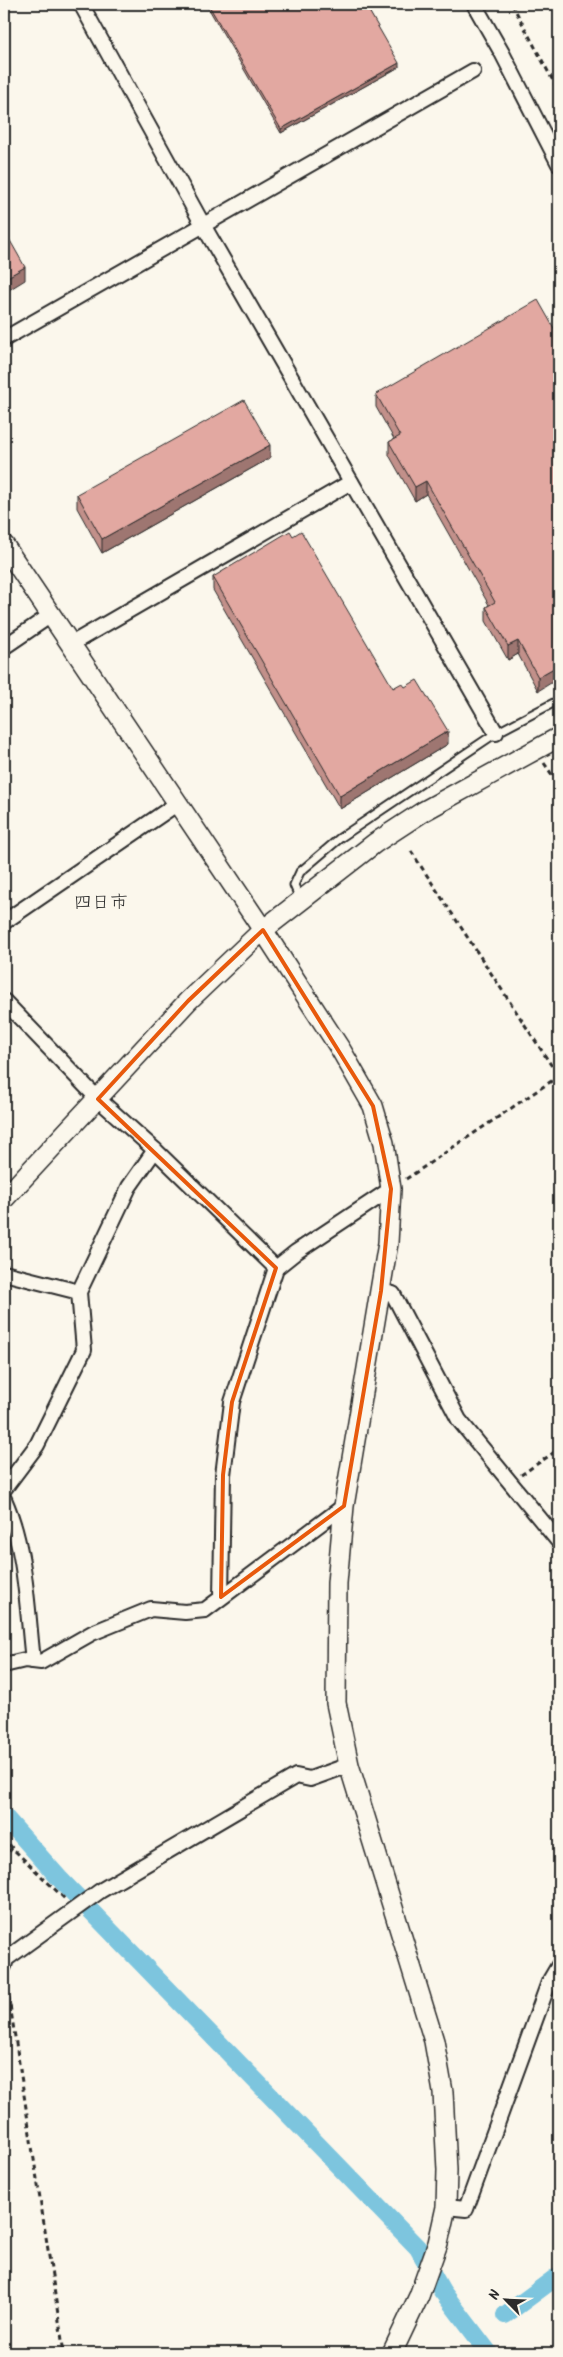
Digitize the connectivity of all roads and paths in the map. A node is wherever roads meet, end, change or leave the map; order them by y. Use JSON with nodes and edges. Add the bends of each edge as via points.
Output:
{"nodes":[{"id":1,"x":81,"y":4,"type":"edge"},
{"id":2,"x":474,"y":4,"type":"edge"},
{"id":3,"x":512,"y":4,"type":"edge"},
{"id":4,"x":473,"y":71,"type":"dead end"},
{"id":5,"x":559,"y":92,"type":"edge"},
{"id":6,"x":559,"y":164,"type":"edge"},
{"id":7,"x":203,"y":225,"type":"junction"},
{"id":8,"x":4,"y":339,"type":"edge"},
{"id":9,"x":351,"y":482,"type":"junction"},
{"id":10,"x":4,"y":545,"type":"edge"},
{"id":11,"x":51,"y":615,"type":"junction"},
{"id":12,"x":71,"y":644,"type":"junction"},
{"id":13,"x":4,"y":646,"type":"edge"},
{"id":14,"x":559,"y":700,"type":"edge"},
{"id":15,"x":496,"y":733,"type":"junction"},
{"id":16,"x":559,"y":737,"type":"edge"},
{"id":17,"x":535,"y":750,"type":"junction"},
{"id":18,"x":559,"y":785,"type":"edge"},
{"id":19,"x":178,"y":803,"type":"junction"},
{"id":20,"x":411,"y":851,"type":"dead end"},
{"id":21,"x":301,"y":901,"type":"junction"},
{"id":22,"x":4,"y":922,"type":"edge"},
{"id":23,"x":263,"y":930,"type":"junction"},
{"id":24,"x":4,"y":1001,"type":"edge"},
{"id":25,"x":559,"y":1076,"type":"edge"},
{"id":26,"x":98,"y":1099,"type":"junction"},
{"id":27,"x":155,"y":1150,"type":"junction"},
{"id":28,"x":391,"y":1189,"type":"junction"},
{"id":29,"x":4,"y":1199,"type":"edge"},
{"id":30,"x":276,"y":1268,"type":"junction"},
{"id":31,"x":4,"y":1273,"type":"edge"},
{"id":32,"x":381,"y":1291,"type":"junction"},
{"id":33,"x":79,"y":1292,"type":"junction"},
{"id":34,"x":559,"y":1449,"type":"edge"},
{"id":35,"x":510,"y":1482,"type":"junction"},
{"id":36,"x":4,"y":1488,"type":"edge"},
{"id":37,"x":4,"y":1499,"type":"edge"},
{"id":38,"x":344,"y":1506,"type":"junction"},
{"id":39,"x":559,"y":1542,"type":"edge"},
{"id":40,"x":221,"y":1597,"type":"junction"},
{"id":41,"x":33,"y":1661,"type":"junction"},
{"id":42,"x":4,"y":1665,"type":"edge"},
{"id":43,"x":349,"y":1765,"type":"junction"},
{"id":44,"x":4,"y":1837,"type":"edge"},
{"id":45,"x":12,"y":1848,"type":"junction"},
{"id":46,"x":4,"y":1859,"type":"edge"},
{"id":47,"x":81,"y":1904,"type":"junction"},
{"id":48,"x":559,"y":1965,"type":"edge"},
{"id":49,"x":4,"y":1966,"type":"edge"},
{"id":50,"x":446,"y":2207,"type":"junction"},
{"id":51,"x":64,"y":2353,"type":"edge"},
{"id":52,"x":392,"y":2353,"type":"edge"}],
"edges":[{"from":1,"to":7,"type":"street"},
{"from":2,"to":6,"type":"street"},
{"from":3,"to":5,"type":"path"},
{"from":4,"to":7,"type":"street"},
{"from":7,"to":8,"type":"street"},
{"from":7,"to":9,"type":"street"},
{"from":9,"to":12,"type":"street"},
{"from":9,"to":15,"type":"street"},
{"from":10,"to":11,"type":"street"},
{"from":11,"to":12,"type":"street"},
{"from":11,"to":13,"type":"street"},
{"from":12,"to":19,"type":"street"},
{"from":14,"to":15,"type":"lane"},
{"from":15,"to":21,"type":"lane","via":[[340,838],[300,872],[294,885]]},
{"from":16,"to":17,"type":"street"},
{"from":17,"to":18,"type":"path"},
{"from":17,"to":21,"type":"street","via":[[424,811],[375,843]]},
{"from":19,"to":22,"type":"street"},
{"from":19,"to":23,"type":"street"},
{"from":20,"to":25,"type":"path"},
{"from":21,"to":23,"type":"street"},
{"from":23,"to":26,"type":"street","via":[[188,1001]]},
{"from":23,"to":28,"type":"street","via":[[341,1050],[373,1106],[384,1143]]},
{"from":24,"to":26,"type":"street"},
{"from":25,"to":28,"type":"path"},
{"from":26,"to":27,"type":"street"},
{"from":26,"to":29,"type":"street"},
{"from":27,"to":30,"type":"street"},
{"from":27,"to":33,"type":"street","via":[[129,1187]]},
{"from":28,"to":30,"type":"street"},
{"from":28,"to":32,"type":"street"},
{"from":30,"to":40,"type":"street","via":[[232,1402],[223,1475]]},
{"from":31,"to":33,"type":"street"},
{"from":32,"to":35,"type":"street","via":[[393,1294],[459,1420]]},
{"from":32,"to":38,"type":"street"},
{"from":33,"to":36,"type":"street","via":[[84,1350],[37,1445]]},
{"from":34,"to":35,"type":"path"},
{"from":35,"to":39,"type":"street"},
{"from":37,"to":41,"type":"street","via":[[12,1517],[19,1551]]},
{"from":38,"to":40,"type":"street"},
{"from":38,"to":43,"type":"street","via":[[335,1652],[336,1703]]},
{"from":40,"to":41,"type":"street","via":[[205,1610],[151,1609],[92,1633],[41,1662]]},
{"from":41,"to":42,"type":"street"},
{"from":43,"to":47,"type":"street","via":[[310,1779],[296,1776]]},
{"from":43,"to":50,"type":"street","via":[[434,2041],[443,2092]]},
{"from":44,"to":45,"type":"path"},
{"from":45,"to":46,"type":"path"},
{"from":45,"to":47,"type":"path"},
{"from":47,"to":49,"type":"street","via":[[6,1959]]},
{"from":48,"to":50,"type":"street","via":[[549,1982],[466,2209]]},
{"from":49,"to":51,"type":"path"},
{"from":50,"to":52,"type":"street","via":[[419,2296]]}]}
